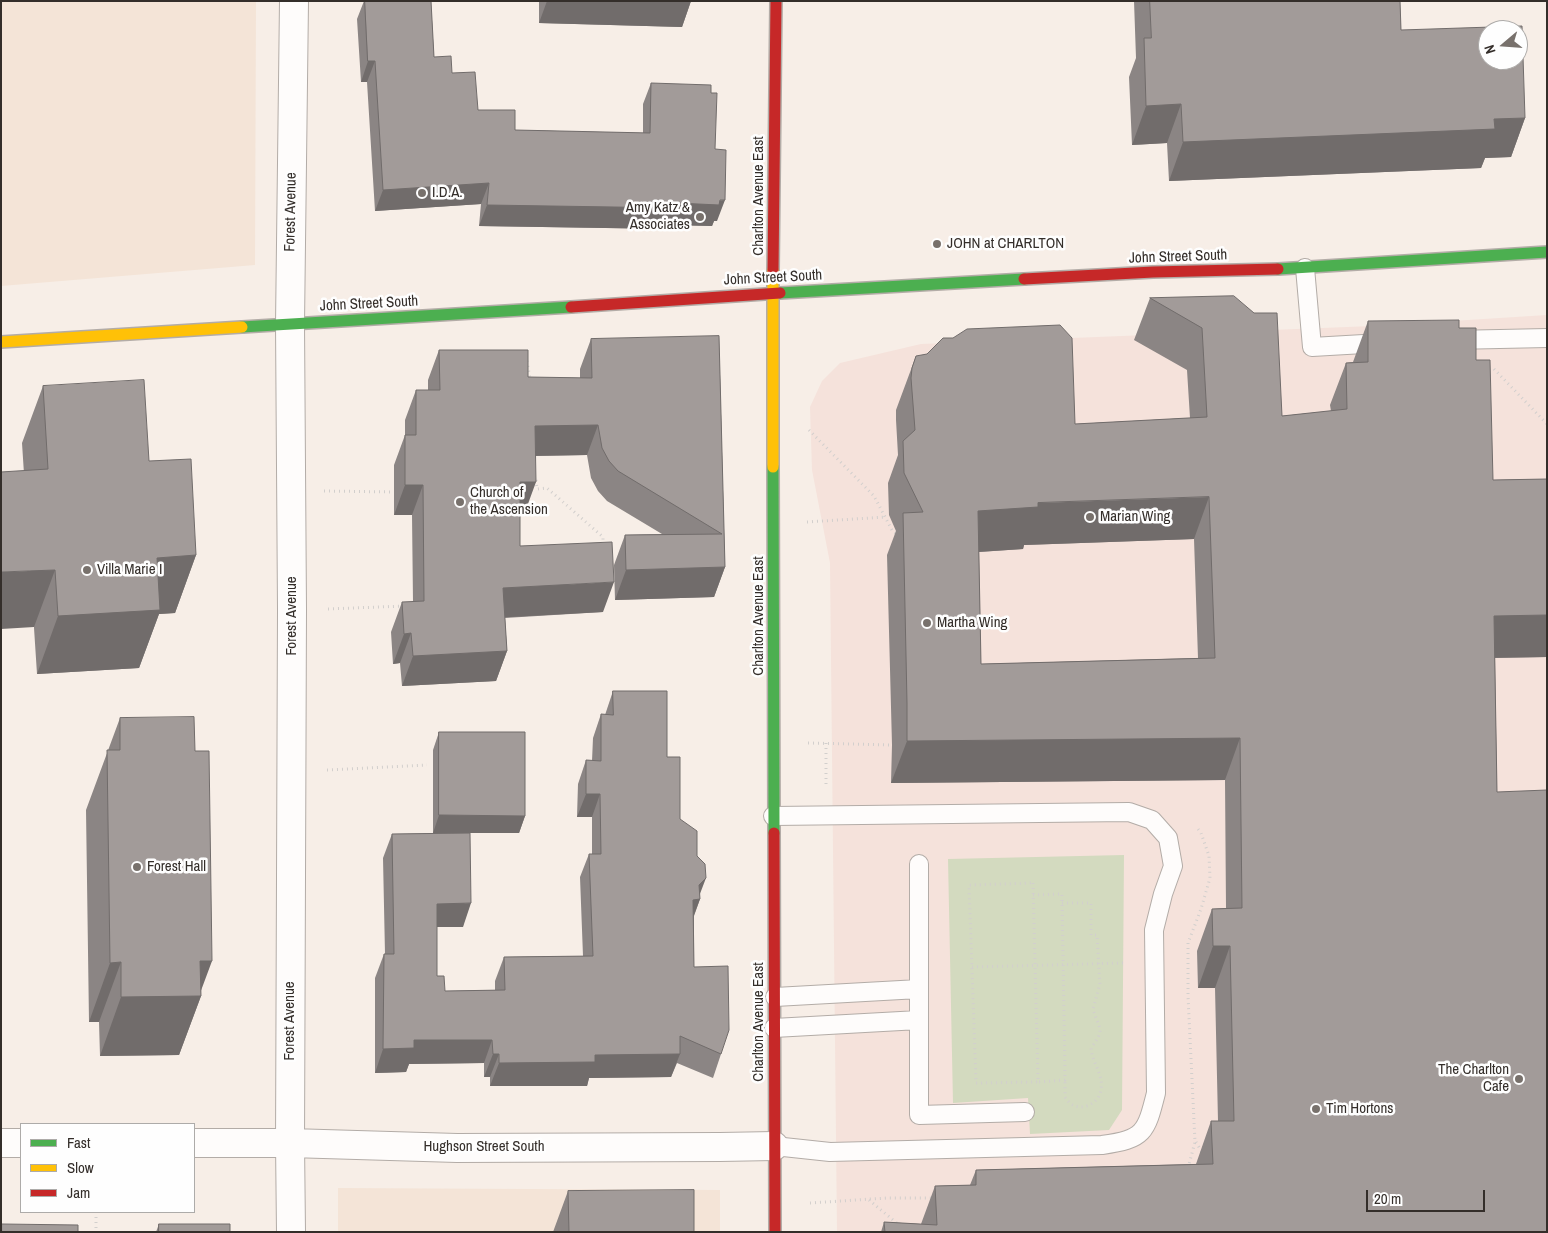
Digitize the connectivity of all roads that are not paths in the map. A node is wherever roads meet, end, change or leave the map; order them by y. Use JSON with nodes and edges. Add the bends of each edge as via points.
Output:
{"nodes":[{"id":1,"x":294,"y":1,"type":"edge"},
{"id":2,"x":776,"y":1,"type":"edge"},
{"id":3,"x":1547,"y":252,"type":"edge"},
{"id":4,"x":1305,"y":268,"type":"junction"},
{"id":5,"x":775,"y":294,"type":"junction"},
{"id":6,"x":290,"y":324,"type":"junction"},
{"id":7,"x":1547,"y":338,"type":"edge"},
{"id":8,"x":1440,"y":340,"type":"edge"},
{"id":9,"x":1,"y":342,"type":"edge"},
{"id":10,"x":1393,"y":342,"type":"edge"},
{"id":11,"x":773,"y":816,"type":"junction"},
{"id":12,"x":919,"y":864,"type":"dead end"},
{"id":13,"x":919,"y":989,"type":"junction"},
{"id":14,"x":775,"y":997,"type":"junction"},
{"id":15,"x":919,"y":1020,"type":"junction"},
{"id":16,"x":774,"y":1028,"type":"junction"},
{"id":17,"x":1025,"y":1112,"type":"dead end"},
{"id":18,"x":1,"y":1143,"type":"edge"},
{"id":19,"x":20,"y":1143,"type":"edge"},
{"id":20,"x":195,"y":1143,"type":"edge"},
{"id":21,"x":290,"y":1143,"type":"junction"},
{"id":22,"x":774,"y":1146,"type":"junction"},
{"id":23,"x":291,"y":1232,"type":"edge"},
{"id":24,"x":775,"y":1232,"type":"edge"}],
"edges":[{"from":1,"to":6,"type":"street","name":"Forest Avenue"},
{"from":2,"to":5,"type":"main road","name":"Charlton Avenue East"},
{"from":3,"to":4,"type":"main road","name":"John Street South"},
{"from":4,"to":5,"type":"main road","name":"John Street South","via":[[1153,272]]},
{"from":4,"to":10,"type":"lane","via":[[1312,347]]},
{"from":5,"to":6,"type":"main road","name":"John Street South"},
{"from":5,"to":11,"type":"main road","name":"Charlton Avenue East"},
{"from":6,"to":9,"type":"main road","name":"John Street South"},
{"from":6,"to":21,"type":"street","name":"Forest Avenue"},
{"from":7,"to":8,"type":"lane"},
{"from":11,"to":14,"type":"main road","name":"Charlton Avenue East"},
{"from":11,"to":22,"type":"lane","via":[[1129,812],[1152,820],[1168,838],[1173,866],[1154,930],[1156,1093],[1150,1117],[1140,1134],[1122,1142],[1102,1145],[830,1152]]},
{"from":12,"to":13,"type":"lane"},
{"from":13,"to":14,"type":"lane"},
{"from":13,"to":15,"type":"lane"},
{"from":14,"to":16,"type":"main road","name":"Charlton Avenue East"},
{"from":15,"to":16,"type":"lane"},
{"from":15,"to":17,"type":"lane","via":[[919,1115]]},
{"from":16,"to":22,"type":"main road","name":"Charlton Avenue East"},
{"from":18,"to":19,"type":"street"},
{"from":20,"to":21,"type":"street","name":"Hughson Street South"},
{"from":21,"to":22,"type":"street","name":"Hughson Street South","via":[[457,1148]]},
{"from":21,"to":23,"type":"street","name":"Forest Avenue"},
{"from":22,"to":24,"type":"main road","name":"Charlton Avenue East"}]}
